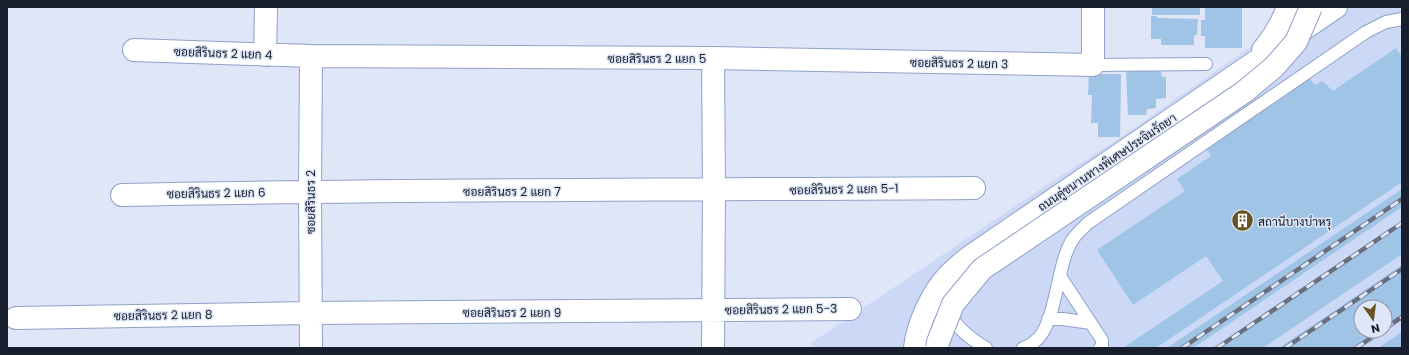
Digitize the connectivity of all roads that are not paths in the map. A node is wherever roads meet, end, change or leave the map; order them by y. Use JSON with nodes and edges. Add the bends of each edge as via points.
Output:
{"nodes":[{"id":1,"x":266,"y":7,"type":"edge"},
{"id":2,"x":1093,"y":7,"type":"edge"},
{"id":3,"x":1288,"y":7,"type":"edge"},
{"id":4,"x":1311,"y":7,"type":"edge"},
{"id":5,"x":1336,"y":7,"type":"edge"},
{"id":6,"x":1402,"y":19,"type":"edge"},
{"id":7,"x":134,"y":50,"type":"dead end"},
{"id":8,"x":265,"y":54,"type":"junction"},
{"id":9,"x":311,"y":56,"type":"junction"},
{"id":10,"x":712,"y":58,"type":"junction"},
{"id":11,"x":1206,"y":64,"type":"dead end"},
{"id":12,"x":1094,"y":65,"type":"junction"},
{"id":13,"x":1247,"y":67,"type":"junction"},
{"id":14,"x":974,"y":188,"type":"dead end"},
{"id":15,"x":714,"y":190,"type":"junction"},
{"id":16,"x":310,"y":191,"type":"junction"},
{"id":17,"x":122,"y":195,"type":"dead end"},
{"id":18,"x":1060,"y":276,"type":"junction"},
{"id":19,"x":947,"y":277,"type":"junction"},
{"id":20,"x":850,"y":309,"type":"dead end"},
{"id":21,"x":713,"y":310,"type":"junction"},
{"id":22,"x":310,"y":313,"type":"junction"},
{"id":23,"x":16,"y":318,"type":"dead end"},
{"id":24,"x":1048,"y":319,"type":"junction"},
{"id":25,"x":1092,"y":323,"type":"junction"},
{"id":26,"x":311,"y":348,"type":"edge"},
{"id":27,"x":713,"y":348,"type":"edge"},
{"id":28,"x":916,"y":348,"type":"edge"},
{"id":29,"x":937,"y":348,"type":"edge"},
{"id":30,"x":986,"y":348,"type":"edge"},
{"id":31,"x":1023,"y":348,"type":"edge"},
{"id":32,"x":1100,"y":348,"type":"edge"}],
"edges":[{"from":1,"to":8,"type":"street"},
{"from":2,"to":12,"type":"street"},
{"from":3,"to":13,"type":"street","via":[[1271,41]]},
{"from":4,"to":29,"type":"street","bridge":true,"via":[[1296,42],[1274,67],[1256,82],[982,269],[953,304]]},
{"from":5,"to":13,"type":"street","name":"ถนนคู่ขนานทางพิเศษประจิมรัถยา"},
{"from":6,"to":18,"type":"lane","via":[[1386,22],[1366,32],[1088,223],[1073,239]]},
{"from":7,"to":8,"type":"street","name":"ซอยสิรินธร 2 แยก 4"},
{"from":8,"to":9,"type":"street","name":"ซอยสิรินธร 2 แยก 4"},
{"from":9,"to":10,"type":"street","name":"ซอยสิรินธร 2 แยก 5"},
{"from":9,"to":16,"type":"street","name":"ซอยสิรินธร 2"},
{"from":10,"to":12,"type":"street","name":"ซอยสิรินธร 2 แยก 3"},
{"from":10,"to":15,"type":"street","name":"ซอยสิรินธร 2 แยก 5"},
{"from":11,"to":12,"type":"lane","name":"ซอยสิรินธร 2 แยก 3"},
{"from":13,"to":19,"type":"street","name":"ถนนคู่ขนานทางพิเศษประจิมรัถยา","via":[[971,256]]},
{"from":14,"to":15,"type":"street","name":"ซอยสิรินธร 2 แยก 5-1"},
{"from":15,"to":16,"type":"street","name":"ซอยสิรินธร 2 แยก 7"},
{"from":15,"to":21,"type":"street","name":"ซอยสิรินธร 2 แยก 5"},
{"from":16,"to":17,"type":"street","name":"ซอยสิรินธร 2 แยก 6"},
{"from":16,"to":22,"type":"street","name":"ซอยสิรินธร 2"},
{"from":18,"to":24,"type":"lane"},
{"from":18,"to":25,"type":"lane"},
{"from":19,"to":28,"type":"street","name":"ถนนคู่ขนานทางพิเศษประจิมรัถยา","via":[[921,321]]},
{"from":19,"to":30,"type":"lane","via":[[945,298],[950,316],[968,336]]},
{"from":20,"to":21,"type":"street","name":"ซอยสิรินธร 2 แยก 5-3"},
{"from":21,"to":22,"type":"street","name":"ซอยสิรินธร 2 แยก 9"},
{"from":21,"to":27,"type":"street","name":"ซอยสิรินธร 2 แยก 5"},
{"from":22,"to":23,"type":"street","name":"ซอยสิรินธร 2 แยก 8"},
{"from":22,"to":26,"type":"street","name":"ซอยสิรินธร 2"},
{"from":24,"to":25,"type":"lane"},
{"from":24,"to":31,"type":"lane","via":[[1043,332],[1035,342]]},
{"from":25,"to":32,"type":"lane","via":[[1102,340]]}]}
